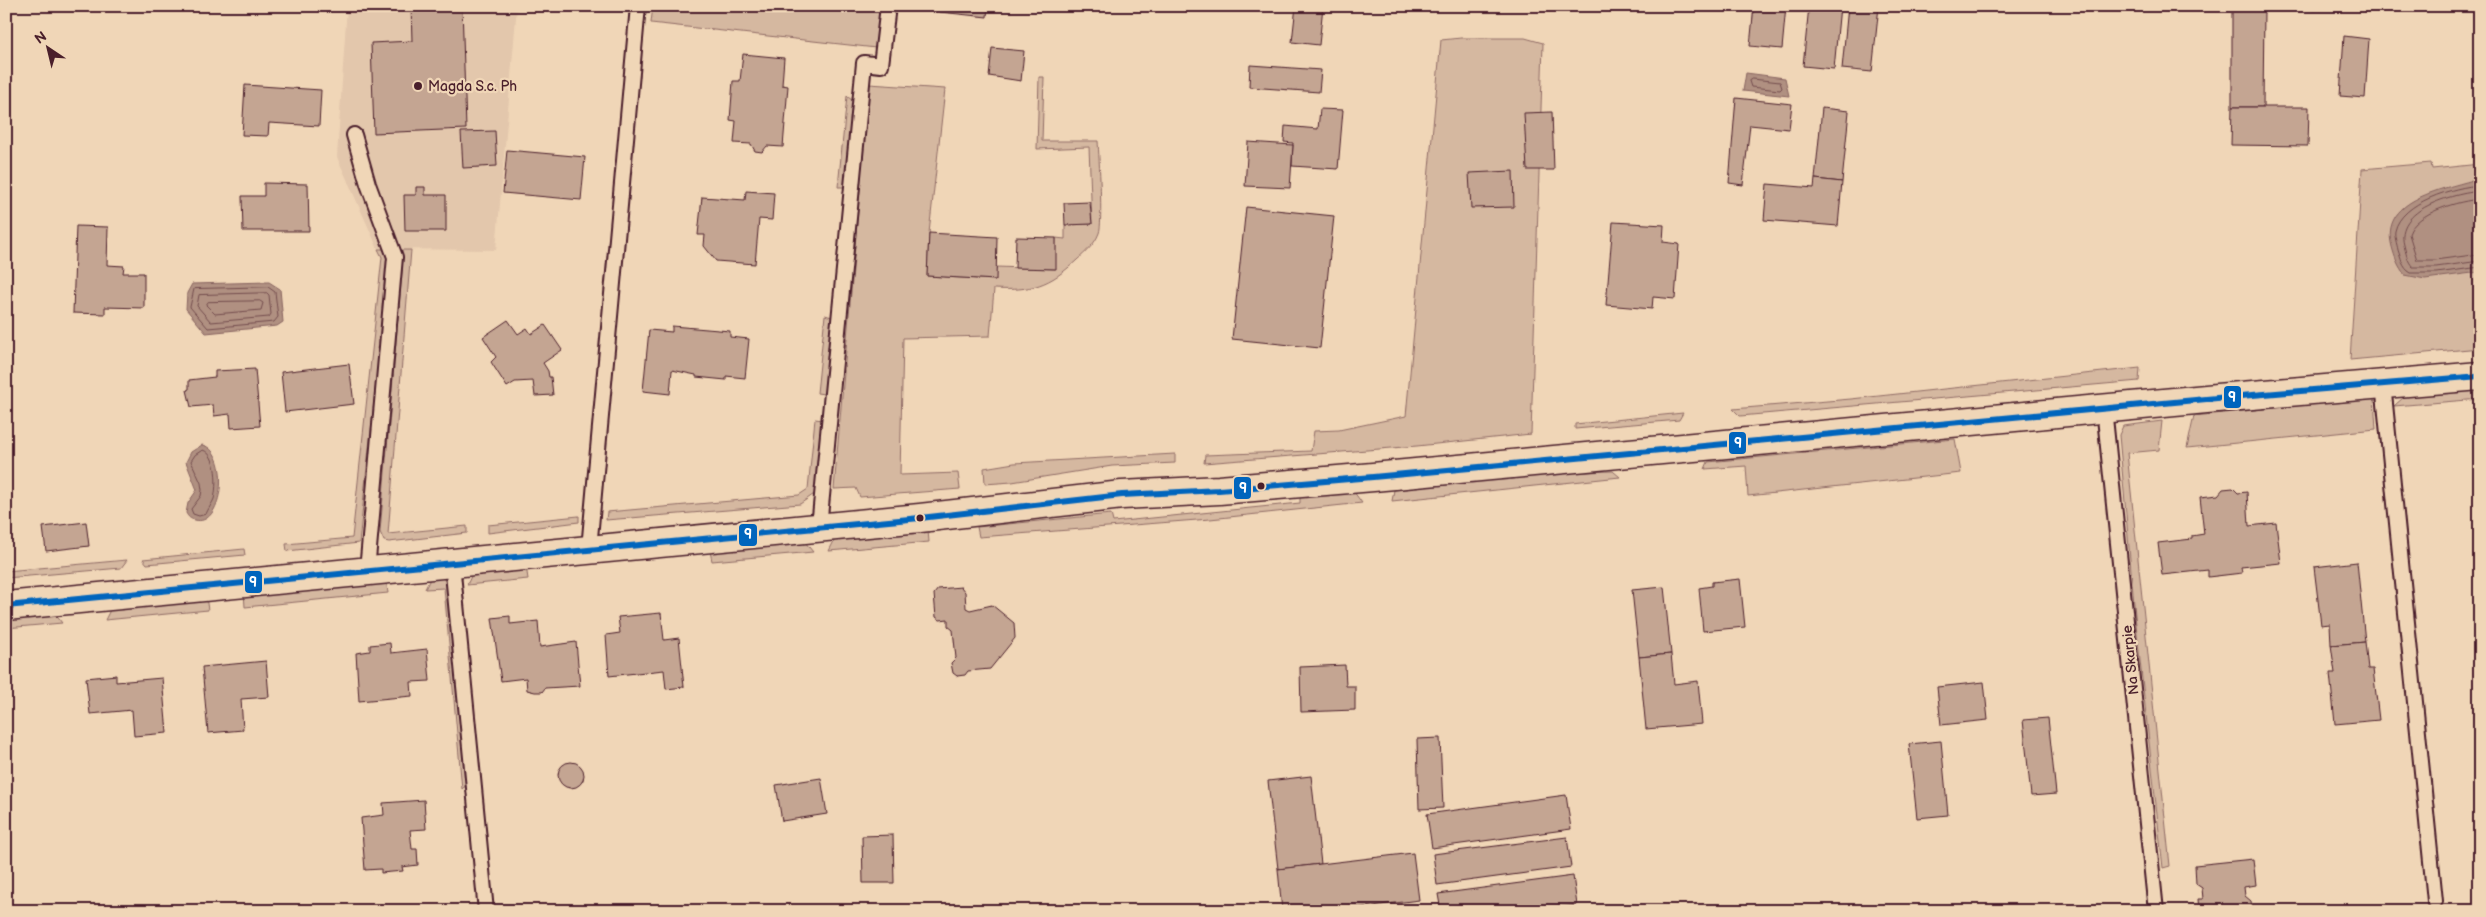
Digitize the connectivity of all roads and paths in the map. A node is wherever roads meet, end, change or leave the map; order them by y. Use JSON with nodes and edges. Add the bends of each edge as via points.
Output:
{"nodes":[{"id":1,"x":638,"y":6,"type":"edge"},
{"id":2,"x":888,"y":6,"type":"edge"},
{"id":3,"x":354,"y":135,"type":"dead end"},
{"id":4,"x":2480,"y":376,"type":"edge"},
{"id":5,"x":2383,"y":384,"type":"junction"},
{"id":6,"x":2104,"y":408,"type":"junction"},
{"id":7,"x":819,"y":527,"type":"junction"},
{"id":8,"x":588,"y":550,"type":"junction"},
{"id":9,"x":452,"y":563,"type":"junction"},
{"id":10,"x":367,"y":571,"type":"junction"},
{"id":11,"x":6,"y":606,"type":"edge"},
{"id":12,"x":2435,"y":901,"type":"dead end"},
{"id":13,"x":486,"y":911,"type":"edge"},
{"id":14,"x":2156,"y":911,"type":"edge"}],
"edges":[{"from":1,"to":8,"type":"lane"},
{"from":2,"to":7,"type":"lane","via":[[881,65],[864,64]]},
{"from":3,"to":10,"type":"lane","via":[[395,257]]},
{"from":4,"to":5,"type":"street"},
{"from":5,"to":6,"type":"street"},
{"from":5,"to":12,"type":"lane"},
{"from":6,"to":7,"type":"street","via":[[1373,477],[1219,490],[1122,494]]},
{"from":6,"to":14,"type":"lane","name":"Na Skarpie"},
{"from":7,"to":8,"type":"street"},
{"from":8,"to":9,"type":"street"},
{"from":9,"to":10,"type":"street"},
{"from":9,"to":13,"type":"lane"},
{"from":10,"to":11,"type":"street"}]}
